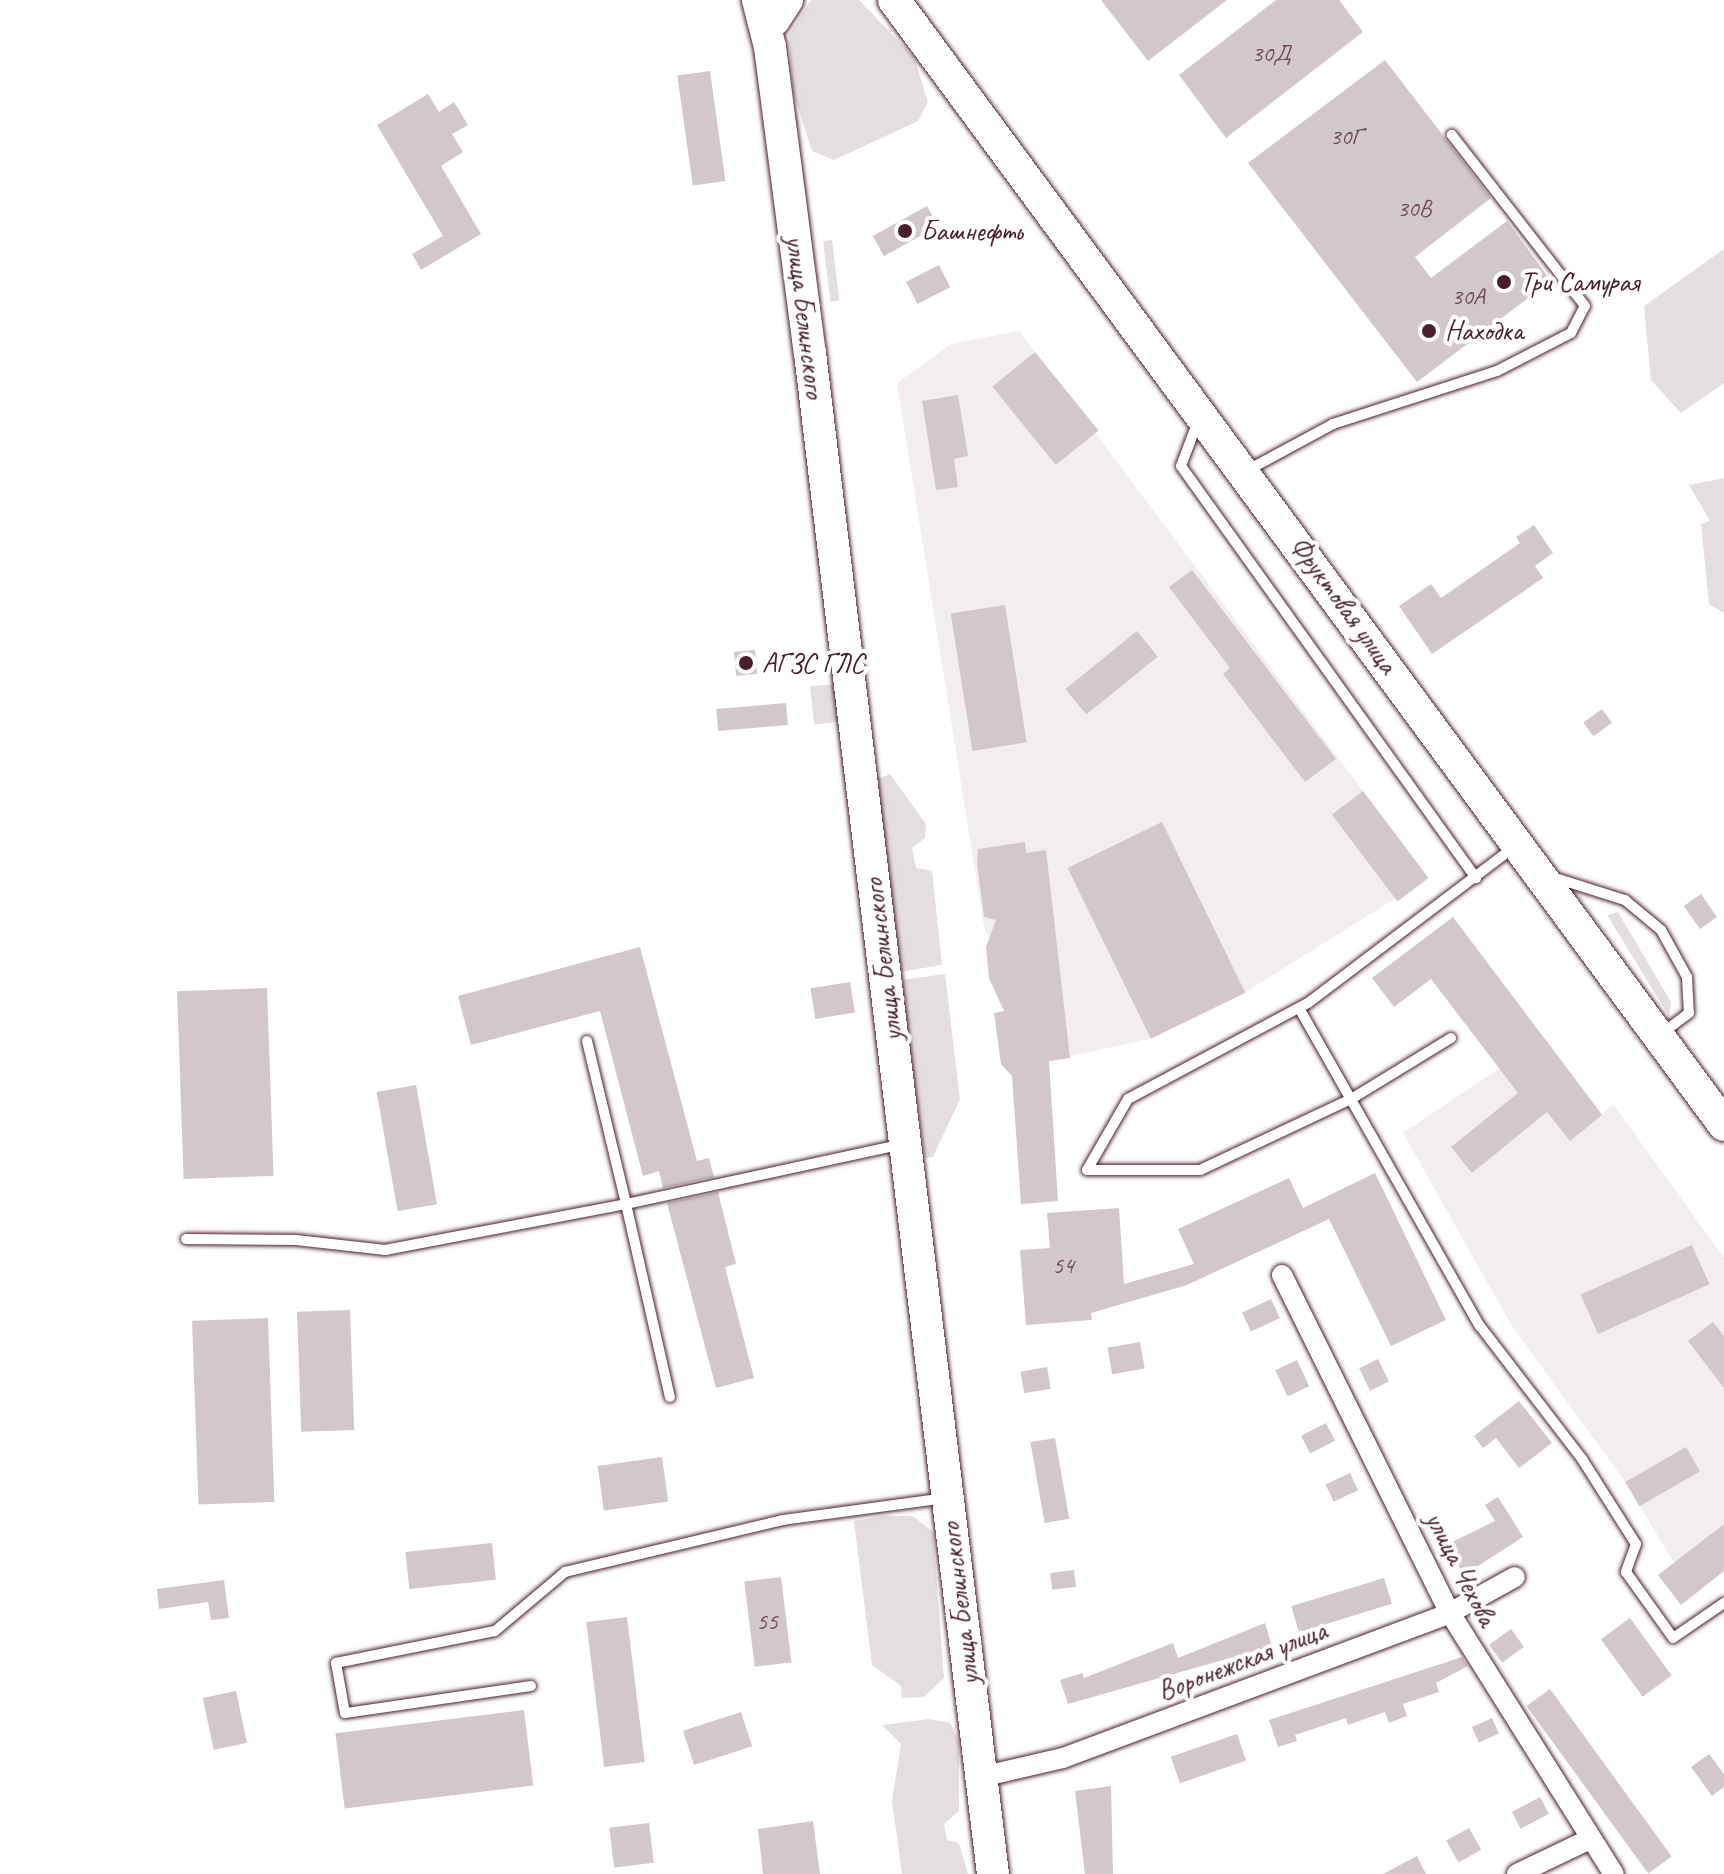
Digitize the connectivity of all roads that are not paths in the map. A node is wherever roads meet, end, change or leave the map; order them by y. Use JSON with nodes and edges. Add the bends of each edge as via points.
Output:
{"nodes":[{"id":1,"x":875,"y":0,"type":"edge"},
{"id":2,"x":774,"y":13,"type":"edge"},
{"id":3,"x":902,"y":14,"type":"edge"},
{"id":4,"x":1452,"y":135,"type":"dead end"},
{"id":5,"x":1202,"y":411,"type":"junction"},
{"id":6,"x":1246,"y":472,"type":"junction"},
{"id":7,"x":1519,"y":843,"type":"junction"},
{"id":8,"x":1541,"y":873,"type":"junction"},
{"id":9,"x":1476,"y":878,"type":"junction"},
{"id":10,"x":1299,"y":1008,"type":"junction"},
{"id":11,"x":1659,"y":1035,"type":"junction"},
{"id":12,"x":1451,"y":1038,"type":"dead end"},
{"id":13,"x":587,"y":1041,"type":"dead end"},
{"id":14,"x":1351,"y":1099,"type":"junction"},
{"id":15,"x":1720,"y":1111,"type":"edge"},
{"id":16,"x":905,"y":1144,"type":"junction"},
{"id":17,"x":626,"y":1204,"type":"junction"},
{"id":18,"x":186,"y":1239,"type":"dead end"},
{"id":19,"x":1282,"y":1275,"type":"dead end"},
{"id":20,"x":670,"y":1397,"type":"dead end"},
{"id":21,"x":947,"y":1498,"type":"junction"},
{"id":22,"x":1515,"y":1577,"type":"dead end"},
{"id":23,"x":1724,"y":1603,"type":"edge"},
{"id":24,"x":1450,"y":1613,"type":"junction"},
{"id":25,"x":531,"y":1686,"type":"dead end"},
{"id":26,"x":981,"y":1777,"type":"junction"},
{"id":27,"x":1590,"y":1839,"type":"junction"},
{"id":28,"x":993,"y":1874,"type":"edge"},
{"id":29,"x":1517,"y":1874,"type":"edge"},
{"id":30,"x":1614,"y":1874,"type":"edge"}],
"edges":[{"from":1,"to":3,"type":"main road","name":"Фруктовая улица"},
{"from":2,"to":16,"type":"main road","name":"улица Белинского"},
{"from":3,"to":5,"type":"main road","name":"Фруктовая улица"},
{"from":4,"to":6,"type":"lane","via":[[1585,306],[1571,333],[1497,371],[1333,424]]},
{"from":5,"to":6,"type":"main road","name":"Фруктовая улица"},
{"from":5,"to":9,"type":"lane","via":[[1181,466]]},
{"from":6,"to":7,"type":"main road","name":"Фруктовая улица"},
{"from":7,"to":8,"type":"main road","name":"Фруктовая улица"},
{"from":7,"to":9,"type":"lane"},
{"from":8,"to":11,"type":"main road","name":"Фруктовая улица"},
{"from":8,"to":11,"type":"lane","via":[[1625,900],[1661,930],[1687,977],[1689,1013]]},
{"from":9,"to":10,"type":"lane"},
{"from":10,"to":14,"type":"lane"},
{"from":10,"to":14,"type":"lane","via":[[1128,1099],[1087,1170],[1200,1170]]},
{"from":11,"to":15,"type":"main road","name":"Фруктовая улица"},
{"from":12,"to":14,"type":"lane"},
{"from":13,"to":17,"type":"lane"},
{"from":14,"to":23,"type":"lane","via":[[1480,1326],[1582,1459],[1636,1544],[1626,1572],[1673,1638]]},
{"from":16,"to":17,"type":"lane"},
{"from":16,"to":21,"type":"main road","name":"улица Белинского"},
{"from":17,"to":18,"type":"lane","via":[[385,1250],[296,1240]]},
{"from":17,"to":20,"type":"lane"},
{"from":19,"to":24,"type":"street","name":"улица Чехова"},
{"from":21,"to":25,"type":"lane","via":[[783,1520],[565,1572],[495,1631],[336,1663],[345,1713]]},
{"from":21,"to":26,"type":"main road","name":"улица Белинского"},
{"from":22,"to":24,"type":"street","name":"Воронежская улица"},
{"from":24,"to":26,"type":"street","name":"Воронежская улица","via":[[1063,1758]]},
{"from":24,"to":27,"type":"street","name":"улица Чехова"},
{"from":26,"to":28,"type":"main road","name":"улица Белинского"},
{"from":27,"to":29,"type":"street"},
{"from":27,"to":30,"type":"street","name":"улица Чехова"}]}
